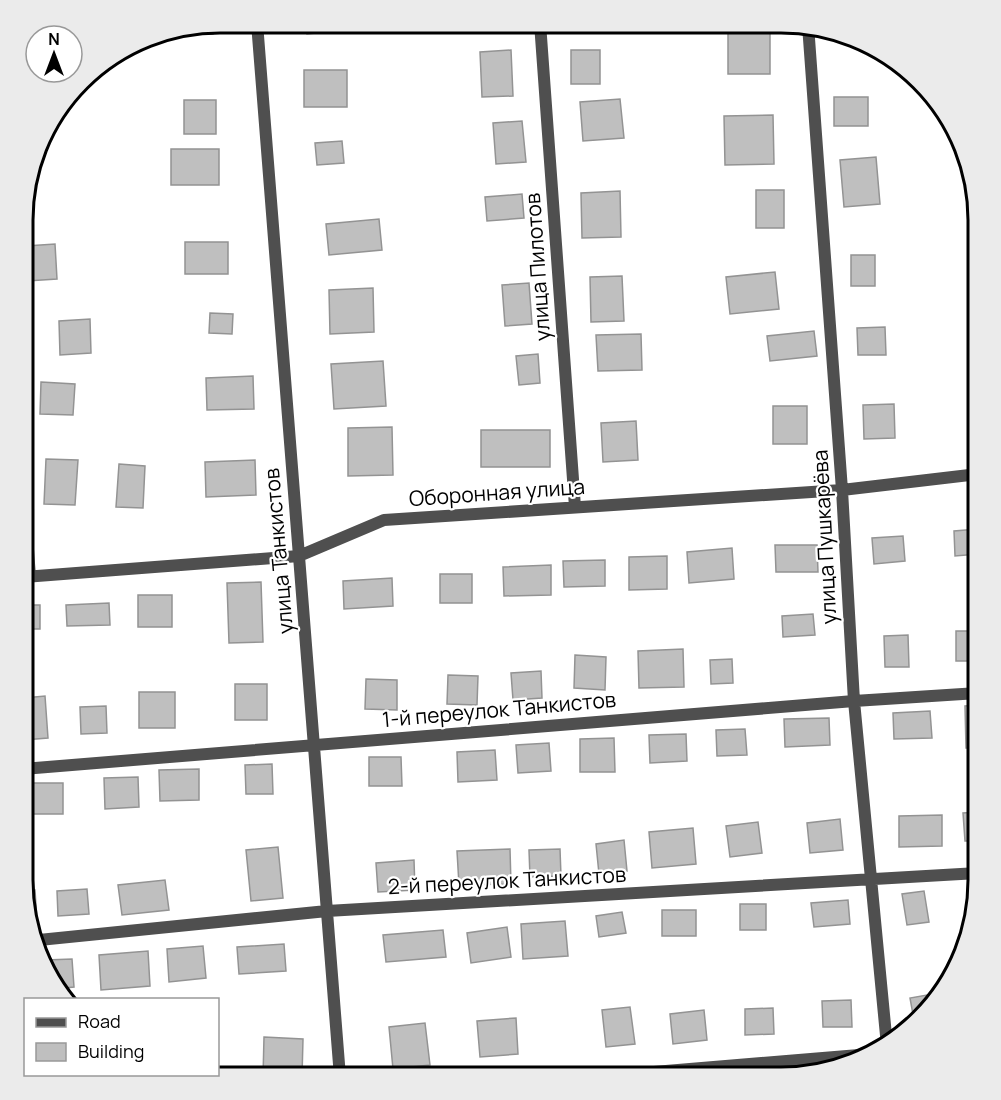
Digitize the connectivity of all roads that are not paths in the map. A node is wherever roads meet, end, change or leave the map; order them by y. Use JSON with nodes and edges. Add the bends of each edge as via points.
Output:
{"nodes":[{"id":1,"x":258,"y":33,"type":"edge"},
{"id":2,"x":541,"y":33,"type":"edge"},
{"id":3,"x":809,"y":36,"type":"edge"},
{"id":4,"x":968,"y":475,"type":"edge"},
{"id":5,"x":842,"y":490,"type":"junction"},
{"id":6,"x":575,"y":507,"type":"junction"},
{"id":7,"x":299,"y":556,"type":"junction"},
{"id":8,"x":33,"y":577,"type":"edge"},
{"id":9,"x":968,"y":694,"type":"edge"},
{"id":10,"x":854,"y":700,"type":"junction"},
{"id":11,"x":314,"y":745,"type":"junction"},
{"id":12,"x":33,"y":768,"type":"edge"},
{"id":13,"x":968,"y":874,"type":"edge"},
{"id":14,"x":872,"y":880,"type":"junction"},
{"id":15,"x":327,"y":911,"type":"junction"},
{"id":16,"x":43,"y":940,"type":"edge"},
{"id":17,"x":886,"y":1034,"type":"edge"},
{"id":18,"x":843,"y":1056,"type":"edge"},
{"id":19,"x":339,"y":1067,"type":"edge"},
{"id":20,"x":714,"y":1067,"type":"edge"}],
"edges":[{"from":1,"to":7,"type":"street","name":"улица Танкистов"},
{"from":2,"to":6,"type":"street","name":"улица Пилотов"},
{"from":3,"to":5,"type":"street","name":"улица Пушкарёва"},
{"from":4,"to":5,"type":"street","name":"Оборонная улица"},
{"from":5,"to":6,"type":"street","name":"Оборонная улица"},
{"from":5,"to":10,"type":"street","name":"улица Пушкарёва"},
{"from":6,"to":7,"type":"street","name":"Оборонная улица","via":[[384,520]]},
{"from":7,"to":8,"type":"street","name":"Оборонная улица"},
{"from":7,"to":11,"type":"street","name":"улица Танкистов"},
{"from":9,"to":10,"type":"street","name":"1-й переулок Танкистов"},
{"from":10,"to":11,"type":"street","name":"1-й переулок Танкистов"},
{"from":10,"to":14,"type":"street","name":"улица Пушкарёва"},
{"from":11,"to":12,"type":"street","name":"1-й переулок Танкистов"},
{"from":11,"to":15,"type":"street","name":"улица Танкистов"},
{"from":13,"to":14,"type":"street","name":"2-й переулок Танкистов"},
{"from":14,"to":15,"type":"street","name":"2-й переулок Танкистов"},
{"from":14,"to":17,"type":"street","name":"улица Пушкарёва"},
{"from":15,"to":16,"type":"street","name":"2-й переулок Танкистов"},
{"from":15,"to":19,"type":"street","name":"улица Танкистов"},
{"from":18,"to":20,"type":"street"}]}
